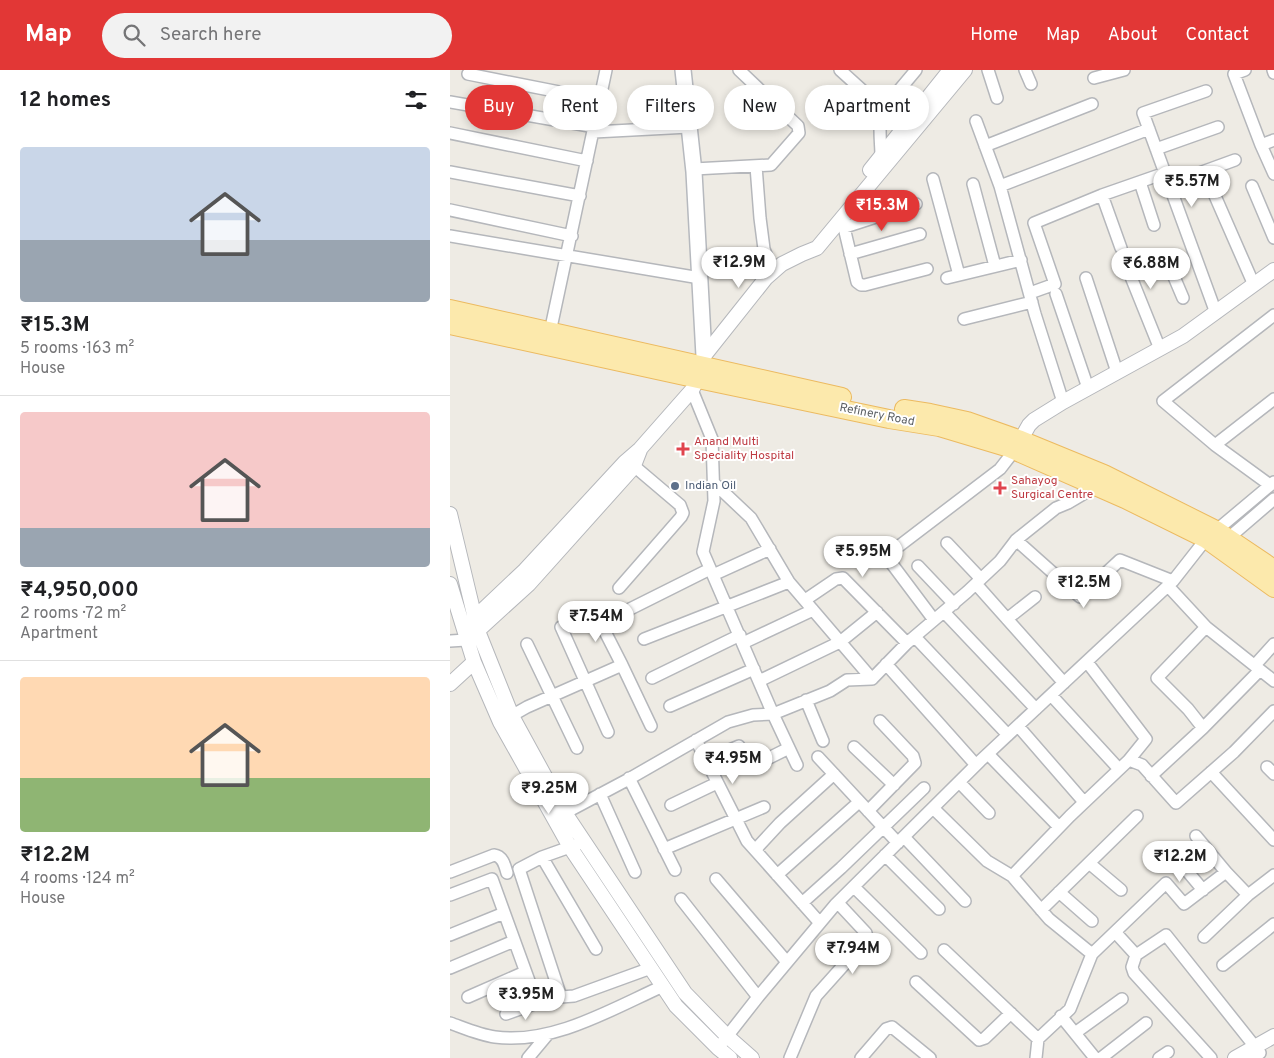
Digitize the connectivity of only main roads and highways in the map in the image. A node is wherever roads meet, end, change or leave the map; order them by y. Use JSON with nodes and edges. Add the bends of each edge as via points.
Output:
{"nodes":[{"id":1,"x":683,"y":70,"type":"edge"},
{"id":2,"x":450,"y":309,"type":"edge"},
{"id":3,"x":450,"y":325,"type":"edge"},
{"id":4,"x":549,"y":340,"type":"junction"},
{"id":5,"x":699,"y":372,"type":"junction"},
{"id":6,"x":1217,"y":539,"type":"junction"},
{"id":7,"x":1274,"y":569,"type":"edge"},
{"id":8,"x":1274,"y":588,"type":"edge"}],
"edges":[{"from":1,"to":5,"type":"main road","via":[[694,169],[700,278]]},
{"from":2,"to":4,"type":"main road","name":"Refinery Road"},
{"from":3,"to":4,"type":"main road","name":"Refinery Road"},
{"from":4,"to":5,"type":"main road","name":"Refinery Road"},
{"from":5,"to":6,"type":"main road","name":"Refinery Road","via":[[889,419],[1018,446],[1099,480],[1125,499]]},
{"from":6,"to":7,"type":"main road","name":"Refinery Road"},
{"from":6,"to":8,"type":"main road","name":"Refinery Road"}]}
